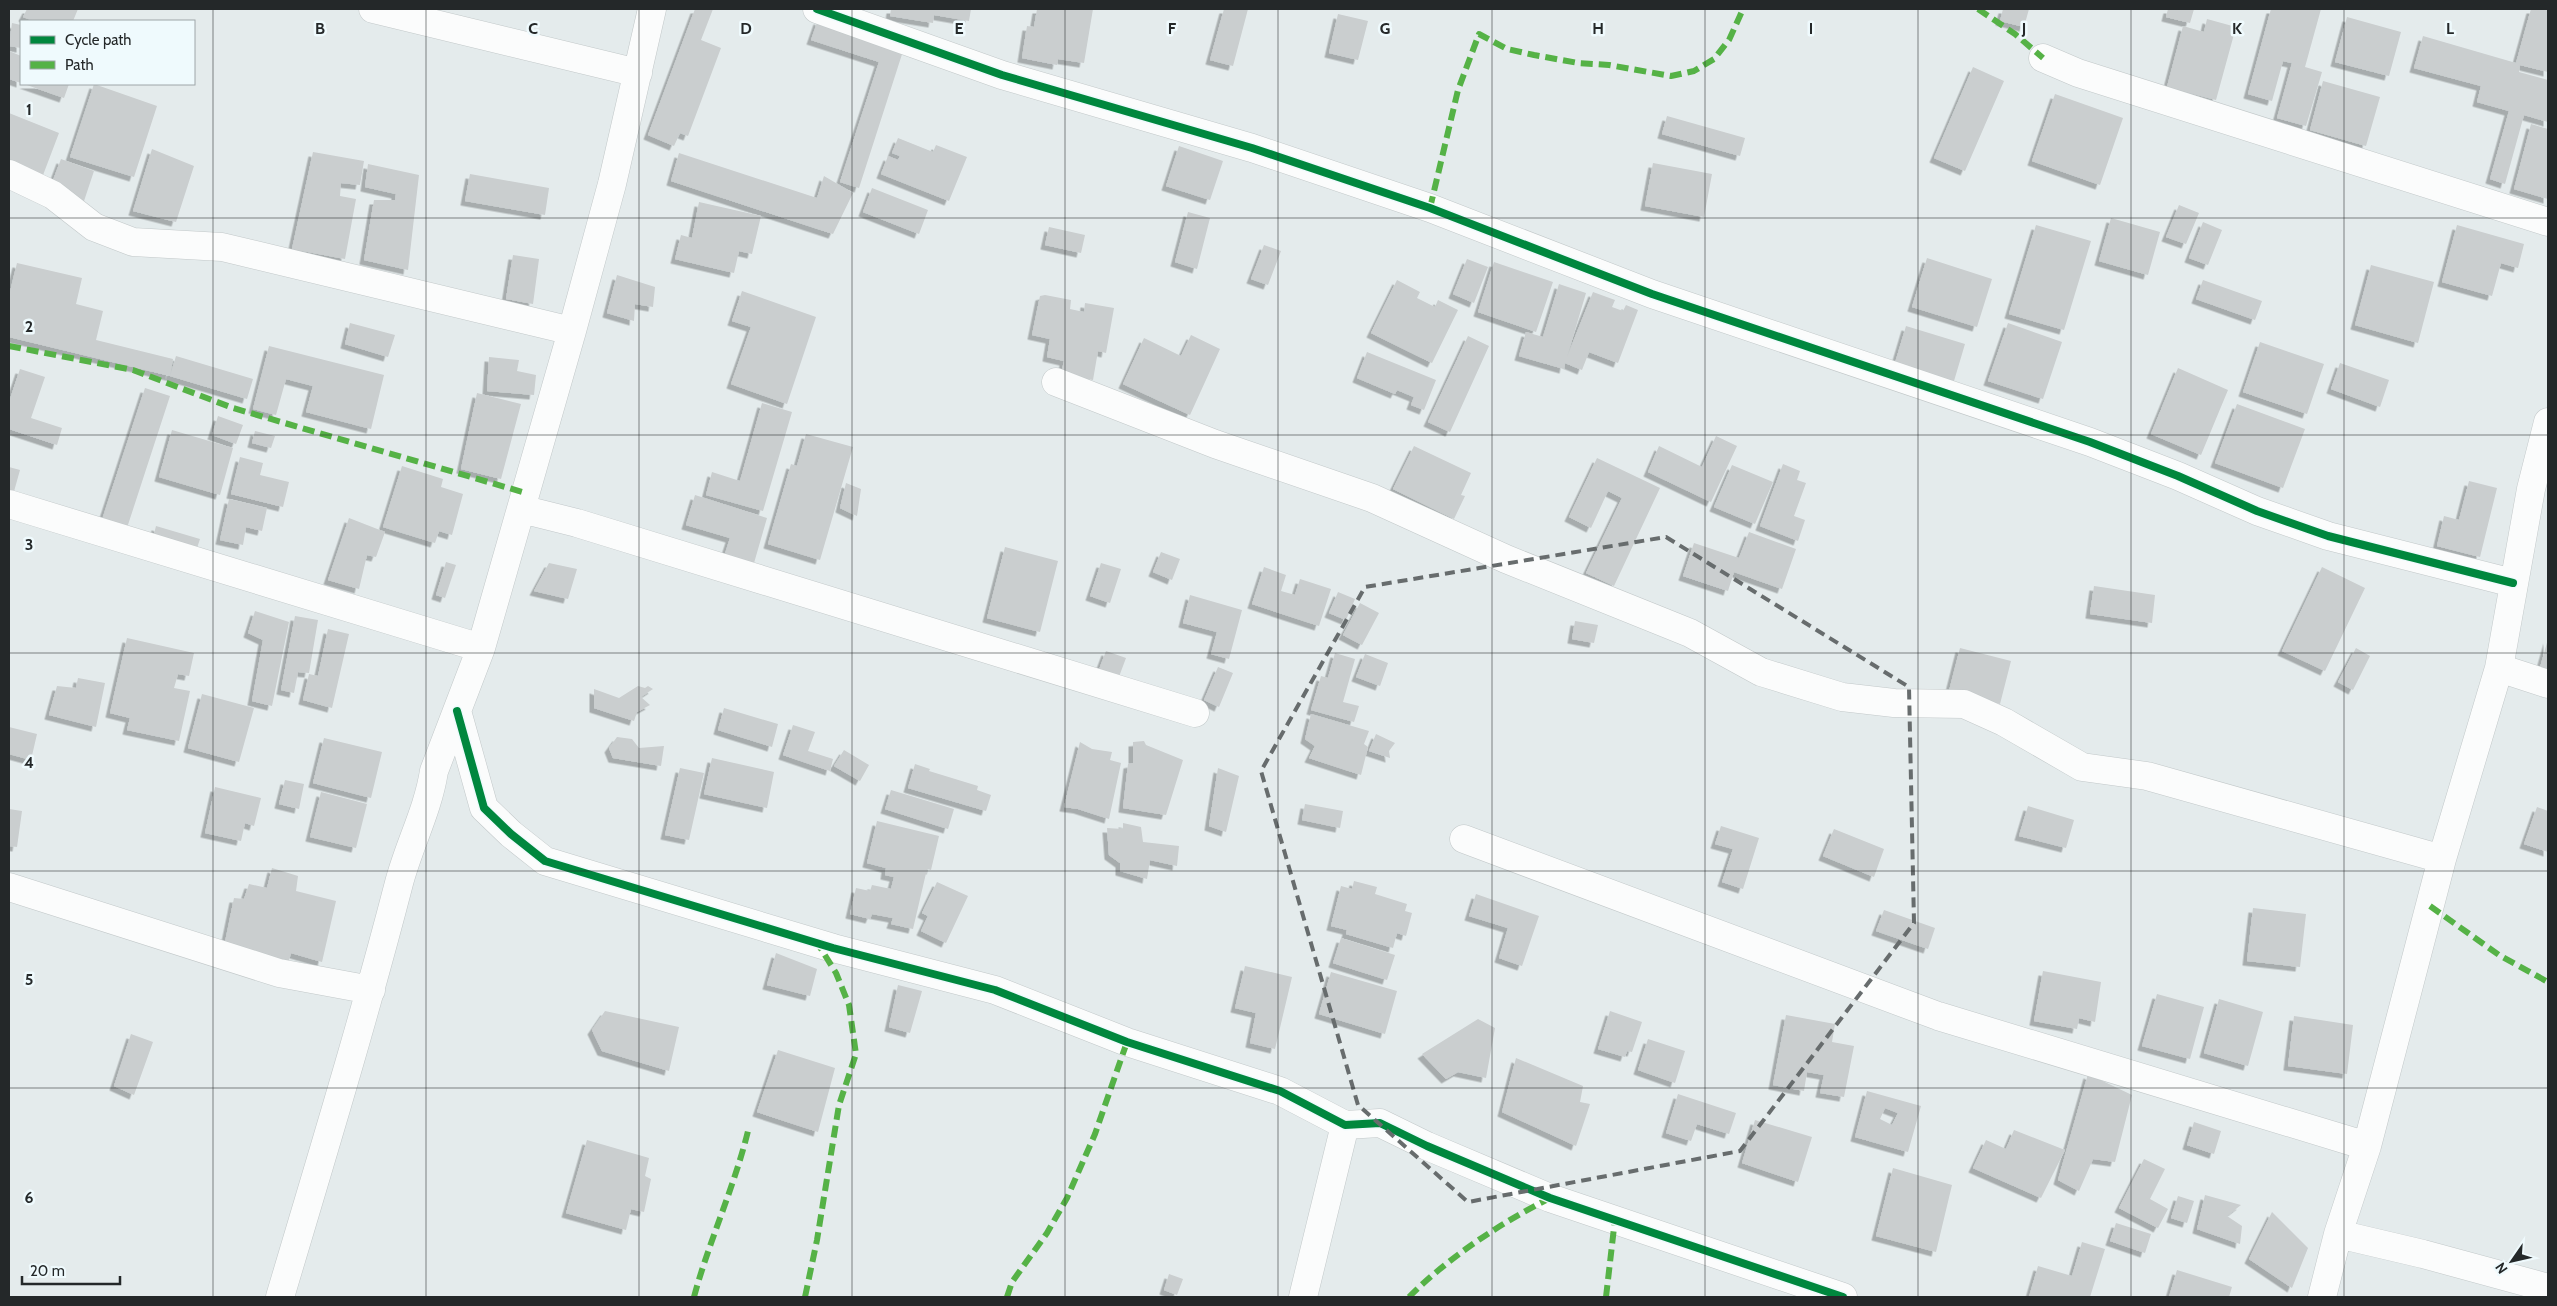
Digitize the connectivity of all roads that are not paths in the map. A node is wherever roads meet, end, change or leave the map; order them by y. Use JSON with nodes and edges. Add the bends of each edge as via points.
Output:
{"nodes":[{"id":1,"x":373,"y":9,"type":"edge"},
{"id":2,"x":652,"y":9,"type":"edge"},
{"id":3,"x":817,"y":9,"type":"edge"},
{"id":4,"x":2043,"y":58,"type":"dead end"},
{"id":5,"x":638,"y":73,"type":"junction"},
{"id":6,"x":9,"y":174,"type":"edge"},
{"id":7,"x":2548,"y":222,"type":"edge"},
{"id":8,"x":572,"y":331,"type":"junction"},
{"id":9,"x":1056,"y":382,"type":"dead end"},
{"id":10,"x":2548,"y":422,"type":"edge"},
{"id":11,"x":2540,"y":491,"type":"edge"},
{"id":12,"x":9,"y":504,"type":"edge"},
{"id":13,"x":521,"y":509,"type":"junction"},
{"id":14,"x":2513,"y":583,"type":"junction"},
{"id":15,"x":481,"y":648,"type":"junction"},
{"id":16,"x":2499,"y":668,"type":"junction"},
{"id":17,"x":2548,"y":684,"type":"edge"},
{"id":18,"x":457,"y":711,"type":"junction"},
{"id":19,"x":1196,"y":713,"type":"dead end"},
{"id":20,"x":1464,"y":839,"type":"dead end"},
{"id":21,"x":2442,"y":859,"type":"junction"},
{"id":22,"x":9,"y":887,"type":"edge"},
{"id":23,"x":371,"y":990,"type":"junction"},
{"id":24,"x":1345,"y":1125,"type":"junction"},
{"id":25,"x":2367,"y":1146,"type":"junction"},
{"id":26,"x":2338,"y":1234,"type":"junction"},
{"id":27,"x":2548,"y":1288,"type":"edge"},
{"id":28,"x":280,"y":1297,"type":"edge"},
{"id":29,"x":1303,"y":1297,"type":"edge"},
{"id":30,"x":1843,"y":1297,"type":"edge"},
{"id":31,"x":2322,"y":1297,"type":"edge"}],
"edges":[{"from":1,"to":5,"type":"street"},
{"from":2,"to":5,"type":"street"},
{"from":3,"to":14,"type":"street","via":[[1002,75],[1252,148],[1430,208],[1652,294],[2090,442],[2257,511],[2328,536]]},
{"from":4,"to":7,"type":"street","via":[[2088,76]]},
{"from":5,"to":8,"type":"street"},
{"from":6,"to":8,"type":"street","via":[[53,195],[94,227],[133,242],[222,247]]},
{"from":8,"to":13,"type":"street"},
{"from":9,"to":21,"type":"street","via":[[1215,444],[1372,498],[1506,559],[1690,632],[1761,672],[1842,697],[1894,703],[1964,704],[2004,722],[2082,767],[2147,776]]},
{"from":10,"to":11,"type":"street"},
{"from":11,"to":14,"type":"street"},
{"from":12,"to":15,"type":"street"},
{"from":13,"to":15,"type":"street"},
{"from":13,"to":19,"type":"street","via":[[577,523]]},
{"from":14,"to":16,"type":"street"},
{"from":15,"to":18,"type":"street"},
{"from":16,"to":17,"type":"street"},
{"from":16,"to":21,"type":"street"},
{"from":18,"to":23,"type":"street","via":[[403,868]]},
{"from":18,"to":24,"type":"street","via":[[484,808],[545,861],[834,948],[995,990],[1127,1042],[1280,1091]]},
{"from":20,"to":25,"type":"street","via":[[1938,1016]]},
{"from":21,"to":25,"type":"street"},
{"from":22,"to":23,"type":"street","via":[[279,972]]},
{"from":23,"to":28,"type":"street"},
{"from":24,"to":29,"type":"street"},
{"from":24,"to":30,"type":"street","via":[[1380,1123],[1550,1198]]},
{"from":25,"to":26,"type":"street"},
{"from":26,"to":27,"type":"street"},
{"from":26,"to":31,"type":"street"}]}
